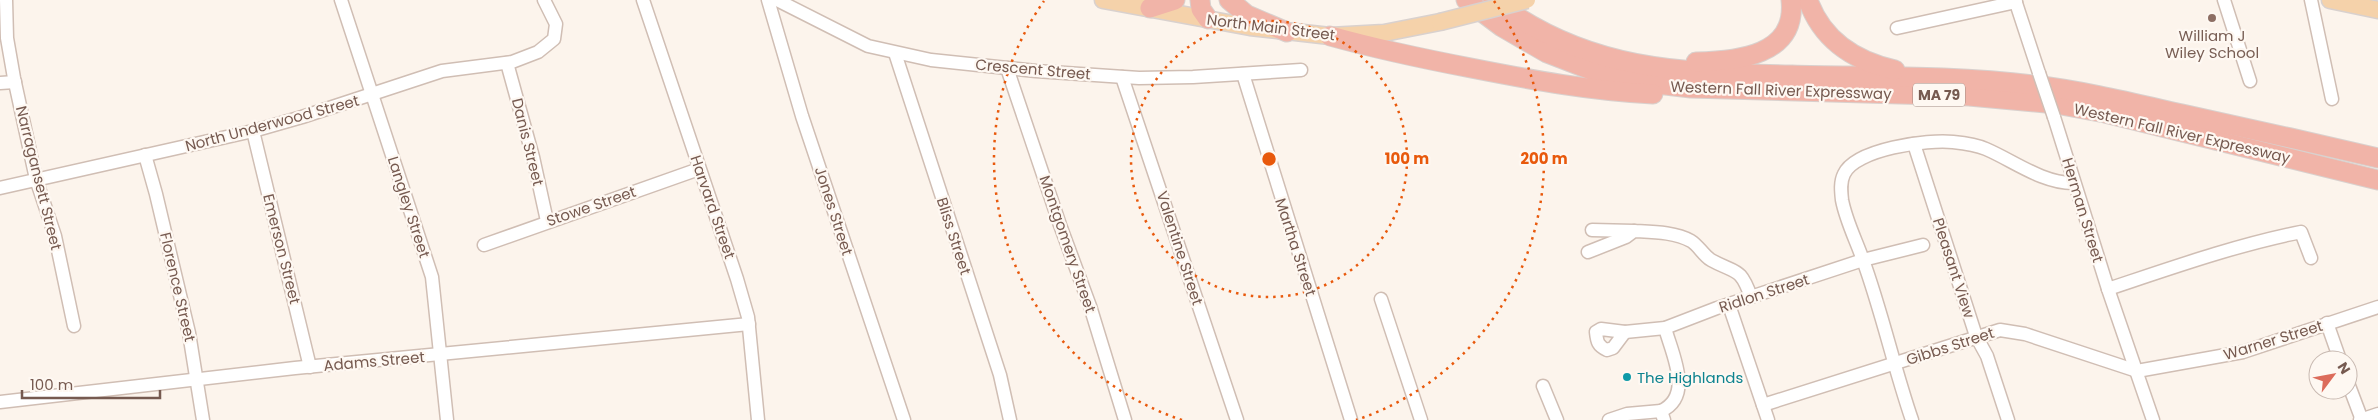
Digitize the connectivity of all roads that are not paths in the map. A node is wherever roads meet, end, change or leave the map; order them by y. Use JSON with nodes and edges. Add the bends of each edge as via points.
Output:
{"nodes":[{"id":1,"x":6,"y":0,"type":"edge"},
{"id":2,"x":341,"y":0,"type":"edge"},
{"id":3,"x":544,"y":0,"type":"edge"},
{"id":4,"x":643,"y":0,"type":"edge"},
{"id":5,"x":768,"y":0,"type":"edge"},
{"id":6,"x":776,"y":0,"type":"edge"},
{"id":7,"x":1102,"y":0,"type":"edge"},
{"id":8,"x":1175,"y":0,"type":"edge"},
{"id":9,"x":1200,"y":0,"type":"edge"},
{"id":10,"x":1229,"y":0,"type":"edge"},
{"id":11,"x":1466,"y":0,"type":"edge"},
{"id":12,"x":1493,"y":0,"type":"edge"},
{"id":13,"x":1527,"y":0,"type":"edge"},
{"id":14,"x":1791,"y":0,"type":"edge"},
{"id":15,"x":2224,"y":0,"type":"edge"},
{"id":16,"x":2311,"y":0,"type":"edge"},
{"id":17,"x":2330,"y":0,"type":"edge"},
{"id":18,"x":2016,"y":1,"type":"edge"},
{"id":19,"x":1128,"y":2,"type":"edge"},
{"id":20,"x":1809,"y":2,"type":"edge"},
{"id":21,"x":1150,"y":8,"type":"junction"},
{"id":22,"x":2378,"y":10,"type":"edge"},
{"id":23,"x":1208,"y":19,"type":"junction"},
{"id":24,"x":1897,"y":28,"type":"dead end"},
{"id":25,"x":1287,"y":32,"type":"junction"},
{"id":26,"x":1330,"y":36,"type":"junction"},
{"id":27,"x":1587,"y":51,"type":"junction"},
{"id":28,"x":895,"y":53,"type":"junction"},
{"id":29,"x":507,"y":63,"type":"junction"},
{"id":30,"x":1007,"y":68,"type":"junction"},
{"id":31,"x":1301,"y":70,"type":"dead end"},
{"id":32,"x":1243,"y":74,"type":"junction"},
{"id":33,"x":1122,"y":77,"type":"junction"},
{"id":34,"x":1966,"y":80,"type":"junction"},
{"id":35,"x":2250,"y":81,"type":"dead end"},
{"id":36,"x":15,"y":82,"type":"junction"},
{"id":37,"x":0,"y":83,"type":"edge"},
{"id":38,"x":1752,"y":90,"type":"junction"},
{"id":39,"x":372,"y":95,"type":"junction"},
{"id":40,"x":2332,"y":99,"type":"dead end"},
{"id":41,"x":254,"y":131,"type":"junction"},
{"id":42,"x":1914,"y":144,"type":"junction"},
{"id":43,"x":145,"y":156,"type":"junction"},
{"id":44,"x":2378,"y":158,"type":"edge"},
{"id":45,"x":699,"y":169,"type":"junction"},
{"id":46,"x":36,"y":179,"type":"junction"},
{"id":47,"x":2378,"y":180,"type":"edge"},
{"id":48,"x":2074,"y":183,"type":"junction"},
{"id":49,"x":0,"y":188,"type":"edge"},
{"id":50,"x":547,"y":221,"type":"junction"},
{"id":51,"x":1592,"y":230,"type":"dead end"},
{"id":52,"x":1634,"y":231,"type":"junction"},
{"id":53,"x":1923,"y":244,"type":"dead end"},
{"id":54,"x":484,"y":245,"type":"dead end"},
{"id":55,"x":1588,"y":252,"type":"dead end"},
{"id":56,"x":2311,"y":258,"type":"dead end"},
{"id":57,"x":1863,"y":260,"type":"junction"},
{"id":58,"x":2108,"y":290,"type":"junction"},
{"id":59,"x":1752,"y":297,"type":"junction"},
{"id":60,"x":1381,"y":299,"type":"dead end"},
{"id":61,"x":1729,"y":305,"type":"junction"},
{"id":62,"x":2378,"y":307,"type":"edge"},
{"id":63,"x":2327,"y":323,"type":"junction"},
{"id":64,"x":749,"y":324,"type":"junction"},
{"id":65,"x":74,"y":326,"type":"dead end"},
{"id":66,"x":1665,"y":328,"type":"junction"},
{"id":67,"x":1625,"y":332,"type":"dead end"},
{"id":68,"x":1976,"y":336,"type":"junction"},
{"id":69,"x":2336,"y":350,"type":"edge"},
{"id":70,"x":440,"y":355,"type":"junction"},
{"id":71,"x":1894,"y":364,"type":"junction"},
{"id":72,"x":310,"y":367,"type":"junction"},
{"id":73,"x":2137,"y":371,"type":"junction"},
{"id":74,"x":198,"y":379,"type":"junction"},
{"id":75,"x":1543,"y":386,"type":"dead end"},
{"id":76,"x":2354,"y":400,"type":"edge"},
{"id":77,"x":0,"y":402,"type":"edge"},
{"id":78,"x":1763,"y":405,"type":"junction"},
{"id":79,"x":2378,"y":414,"type":"edge"},
{"id":80,"x":1663,"y":415,"type":"edge"},
{"id":81,"x":203,"y":420,"type":"edge"},
{"id":82,"x":447,"y":420,"type":"edge"},
{"id":83,"x":758,"y":420,"type":"edge"},
{"id":84,"x":904,"y":420,"type":"edge"},
{"id":85,"x":1010,"y":420,"type":"edge"},
{"id":86,"x":1125,"y":420,"type":"edge"},
{"id":87,"x":1237,"y":420,"type":"edge"},
{"id":88,"x":1351,"y":420,"type":"edge"},
{"id":89,"x":1421,"y":420,"type":"edge"},
{"id":90,"x":1557,"y":420,"type":"edge"},
{"id":91,"x":1609,"y":420,"type":"edge"},
{"id":92,"x":1768,"y":420,"type":"edge"},
{"id":93,"x":1912,"y":420,"type":"edge"},
{"id":94,"x":2008,"y":420,"type":"edge"},
{"id":95,"x":2153,"y":420,"type":"edge"},
{"id":96,"x":2361,"y":420,"type":"edge"}],
"edges":[{"from":1,"to":36,"type":"street","name":"Narragansett Street"},
{"from":2,"to":39,"type":"street","name":"Langley Street"},
{"from":3,"to":29,"type":"street","name":"North Underwood Street","via":[[556,24],[554,39],[538,52]]},
{"from":4,"to":45,"type":"street","name":"Harvard Street"},
{"from":5,"to":84,"type":"street","name":"Jones Street","via":[[802,116]]},
{"from":6,"to":28,"type":"street","name":"Crescent Street","via":[[868,46]]},
{"from":7,"to":19,"type":"main road","name":"North Main Street"},
{"from":8,"to":21,"type":"highway"},
{"from":9,"to":23,"type":"highway"},
{"from":10,"to":25,"type":"highway","via":[[1247,15]]},
{"from":11,"to":38,"type":"highway","name":"Western Fall River Expressway","number":"MA 79","via":[[1530,45],[1591,70],[1673,87]]},
{"from":12,"to":27,"type":"highway","name":"Western Fall River Expressway","number":"MA 79","via":[[1542,32]]},
{"from":13,"to":26,"type":"main road","name":"North Main Street","bridge":true,"via":[[1384,33]]},
{"from":14,"to":27,"type":"highway","via":[[1792,16],[1781,38],[1748,56],[1686,62]]},
{"from":15,"to":35,"type":"street"},
{"from":16,"to":40,"type":"street"},
{"from":17,"to":22,"type":"main road"},
{"from":18,"to":24,"type":"street"},
{"from":18,"to":48,"type":"street","name":"Herman Street","bridge":true},
{"from":19,"to":21,"type":"main road","name":"North Main Street"},
{"from":20,"to":34,"type":"highway","via":[[1818,22],[1830,37],[1860,58],[1896,70]]},
{"from":21,"to":23,"type":"main road","name":"North Main Street"},
{"from":23,"to":25,"type":"main road","name":"North Main Street"},
{"from":25,"to":26,"type":"main road","name":"North Main Street"},
{"from":26,"to":38,"type":"highway","via":[[1403,55],[1591,89],[1674,95]]},
{"from":27,"to":34,"type":"highway","name":"Western Fall River Expressway","number":"MA 79","via":[[1637,65],[1686,72]]},
{"from":28,"to":30,"type":"street","name":"Crescent Street"},
{"from":28,"to":85,"type":"street","name":"Bliss Street","via":[[1000,375]]},
{"from":29,"to":39,"type":"street","name":"North Underwood Street","via":[[420,77]]},
{"from":29,"to":50,"type":"street","name":"Danis Street"},
{"from":30,"to":33,"type":"street","name":"Crescent Street"},
{"from":30,"to":86,"type":"street","name":"Montgomery Street","via":[[1090,306]]},
{"from":31,"to":32,"type":"street","name":"Crescent Street"},
{"from":32,"to":33,"type":"street","name":"Crescent Street","via":[[1193,78]]},
{"from":32,"to":88,"type":"street","name":"Martha Street"},
{"from":33,"to":87,"type":"street","name":"Valentine Street"},
{"from":34,"to":44,"type":"highway","name":"Western Fall River Expressway","number":"MA 79","via":[[2031,84],[2082,92]]},
{"from":36,"to":37,"type":"street"},
{"from":36,"to":46,"type":"street","name":"Narragansett Street"},
{"from":38,"to":47,"type":"highway","name":"Western Fall River Expressway","number":"MA 79","via":[[1969,96],[2056,104],[2106,113]]},
{"from":39,"to":41,"type":"street","name":"North Underwood Street"},
{"from":39,"to":70,"type":"street","name":"Langley Street","via":[[432,277]]},
{"from":41,"to":43,"type":"street","name":"North Underwood Street"},
{"from":41,"to":72,"type":"street","name":"Emerson Street"},
{"from":42,"to":48,"type":"street","via":[[1951,141],[1984,148],[2059,183]]},
{"from":42,"to":57,"type":"street","via":[[1869,156],[1854,163],[1843,176],[1842,201]]},
{"from":42,"to":68,"type":"street","name":"Pleasant View"},
{"from":43,"to":46,"type":"street","name":"North Underwood Street"},
{"from":43,"to":74,"type":"street","name":"Florence Street"},
{"from":45,"to":50,"type":"street","name":"Stowe Street"},
{"from":45,"to":64,"type":"street","name":"Harvard Street"},
{"from":46,"to":49,"type":"street","name":"North Underwood Street"},
{"from":46,"to":65,"type":"street","name":"Narragansett Street","via":[[55,236]]},
{"from":48,"to":58,"type":"street","name":"Herman Street"},
{"from":50,"to":54,"type":"street","name":"Stowe Street"},
{"from":51,"to":52,"type":"street"},
{"from":52,"to":55,"type":"street","via":[[1626,238]]},
{"from":52,"to":59,"type":"street","via":[[1669,234],[1690,240],[1712,260],[1738,271]]},
{"from":53,"to":57,"type":"street","name":"Ridlon Street"},
{"from":56,"to":58,"type":"street","via":[[2301,232],[2180,265]]},
{"from":57,"to":59,"type":"street","name":"Ridlon Street"},
{"from":57,"to":71,"type":"street"},
{"from":58,"to":73,"type":"street","name":"Herman Street"},
{"from":59,"to":61,"type":"street","name":"Ridlon Street"},
{"from":60,"to":89,"type":"street"},
{"from":61,"to":66,"type":"street","name":"Ridlon Street"},
{"from":61,"to":78,"type":"street"},
{"from":62,"to":63,"type":"street","name":"Warner Street"},
{"from":63,"to":69,"type":"street"},
{"from":63,"to":73,"type":"street","name":"Warner Street","via":[[2243,352]]},
{"from":64,"to":70,"type":"street","name":"Adams Street"},
{"from":64,"to":83,"type":"street","name":"Harvard Street"},
{"from":66,"to":67,"type":"street","name":"Ridlon Street"},
{"from":66,"to":80,"type":"street","via":[[1680,385],[1676,398]]},
{"from":68,"to":71,"type":"street","name":"Gibbs Street"},
{"from":68,"to":73,"type":"street","name":"Gibbs Street","via":[[2011,330]]},
{"from":68,"to":94,"type":"street","name":"Pleasant View"},
{"from":70,"to":72,"type":"street","name":"Adams Street"},
{"from":70,"to":82,"type":"street","name":"Langley Street"},
{"from":71,"to":78,"type":"street","name":"Gibbs Street"},
{"from":71,"to":93,"type":"street"},
{"from":72,"to":74,"type":"street","name":"Adams Street"},
{"from":73,"to":95,"type":"street","name":"Herman Street"},
{"from":74,"to":77,"type":"street","name":"Adams Street"},
{"from":74,"to":81,"type":"street","name":"Florence Street"},
{"from":75,"to":90,"type":"street"},
{"from":76,"to":96,"type":"street"},
{"from":78,"to":92,"type":"street"},
{"from":79,"to":96,"type":"street"},
{"from":80,"to":91,"type":"street","via":[[1635,412]]}]}
